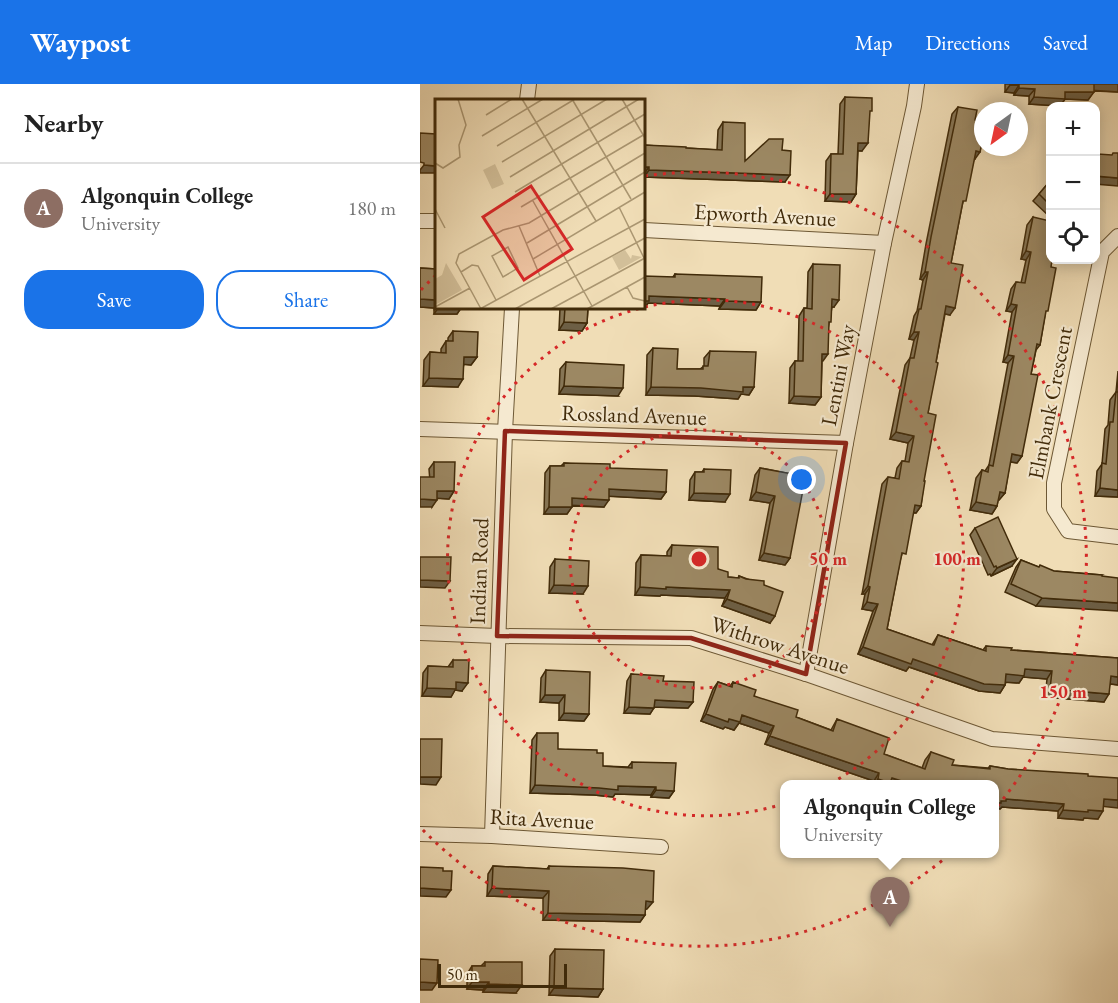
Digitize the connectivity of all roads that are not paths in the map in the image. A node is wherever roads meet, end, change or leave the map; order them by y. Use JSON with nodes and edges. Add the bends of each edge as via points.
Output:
{"nodes":[{"id":1,"x":529,"y":84,"type":"edge"},
{"id":2,"x":917,"y":84,"type":"edge"},
{"id":3,"x":527,"y":99,"type":"edge"},
{"id":4,"x":645,"y":230,"type":"edge"},
{"id":5,"x":1118,"y":236,"type":"edge"},
{"id":6,"x":884,"y":243,"type":"junction"},
{"id":7,"x":512,"y":309,"type":"edge"},
{"id":8,"x":420,"y":429,"type":"edge"},
{"id":9,"x":505,"y":431,"type":"junction"},
{"id":10,"x":846,"y":443,"type":"junction"},
{"id":11,"x":1118,"y":537,"type":"edge"},
{"id":12,"x":420,"y":633,"type":"edge"},
{"id":13,"x":497,"y":636,"type":"junction"},
{"id":14,"x":806,"y":674,"type":"junction"},
{"id":15,"x":1118,"y":749,"type":"edge"},
{"id":16,"x":420,"y":834,"type":"edge"},
{"id":17,"x":492,"y":836,"type":"junction"},
{"id":18,"x":662,"y":847,"type":"dead end"}],
"edges":[{"from":1,"to":3,"type":"street"},
{"from":2,"to":6,"type":"street","name":"Lentini Way"},
{"from":4,"to":6,"type":"street","name":"Epworth Avenue"},
{"from":5,"to":11,"type":"street","name":"Elmbank Crescent","via":[[1102,252],[1054,483],[1054,509],[1068,531]]},
{"from":6,"to":10,"type":"street","name":"Lentini Way"},
{"from":7,"to":9,"type":"street","name":"Indian Road"},
{"from":8,"to":9,"type":"street","name":"Rossland Avenue"},
{"from":9,"to":10,"type":"street","name":"Rossland Avenue"},
{"from":9,"to":13,"type":"street","name":"Indian Road"},
{"from":10,"to":14,"type":"street","name":"Lentini Way"},
{"from":12,"to":13,"type":"street","name":"Withrow Avenue"},
{"from":13,"to":14,"type":"street","name":"Withrow Avenue","via":[[691,638]]},
{"from":13,"to":17,"type":"street","name":"Indian Road"},
{"from":14,"to":15,"type":"street","name":"Withrow Avenue","via":[[992,739]]},
{"from":16,"to":17,"type":"street","name":"Rita Avenue"},
{"from":17,"to":18,"type":"street","name":"Rita Avenue"}]}
